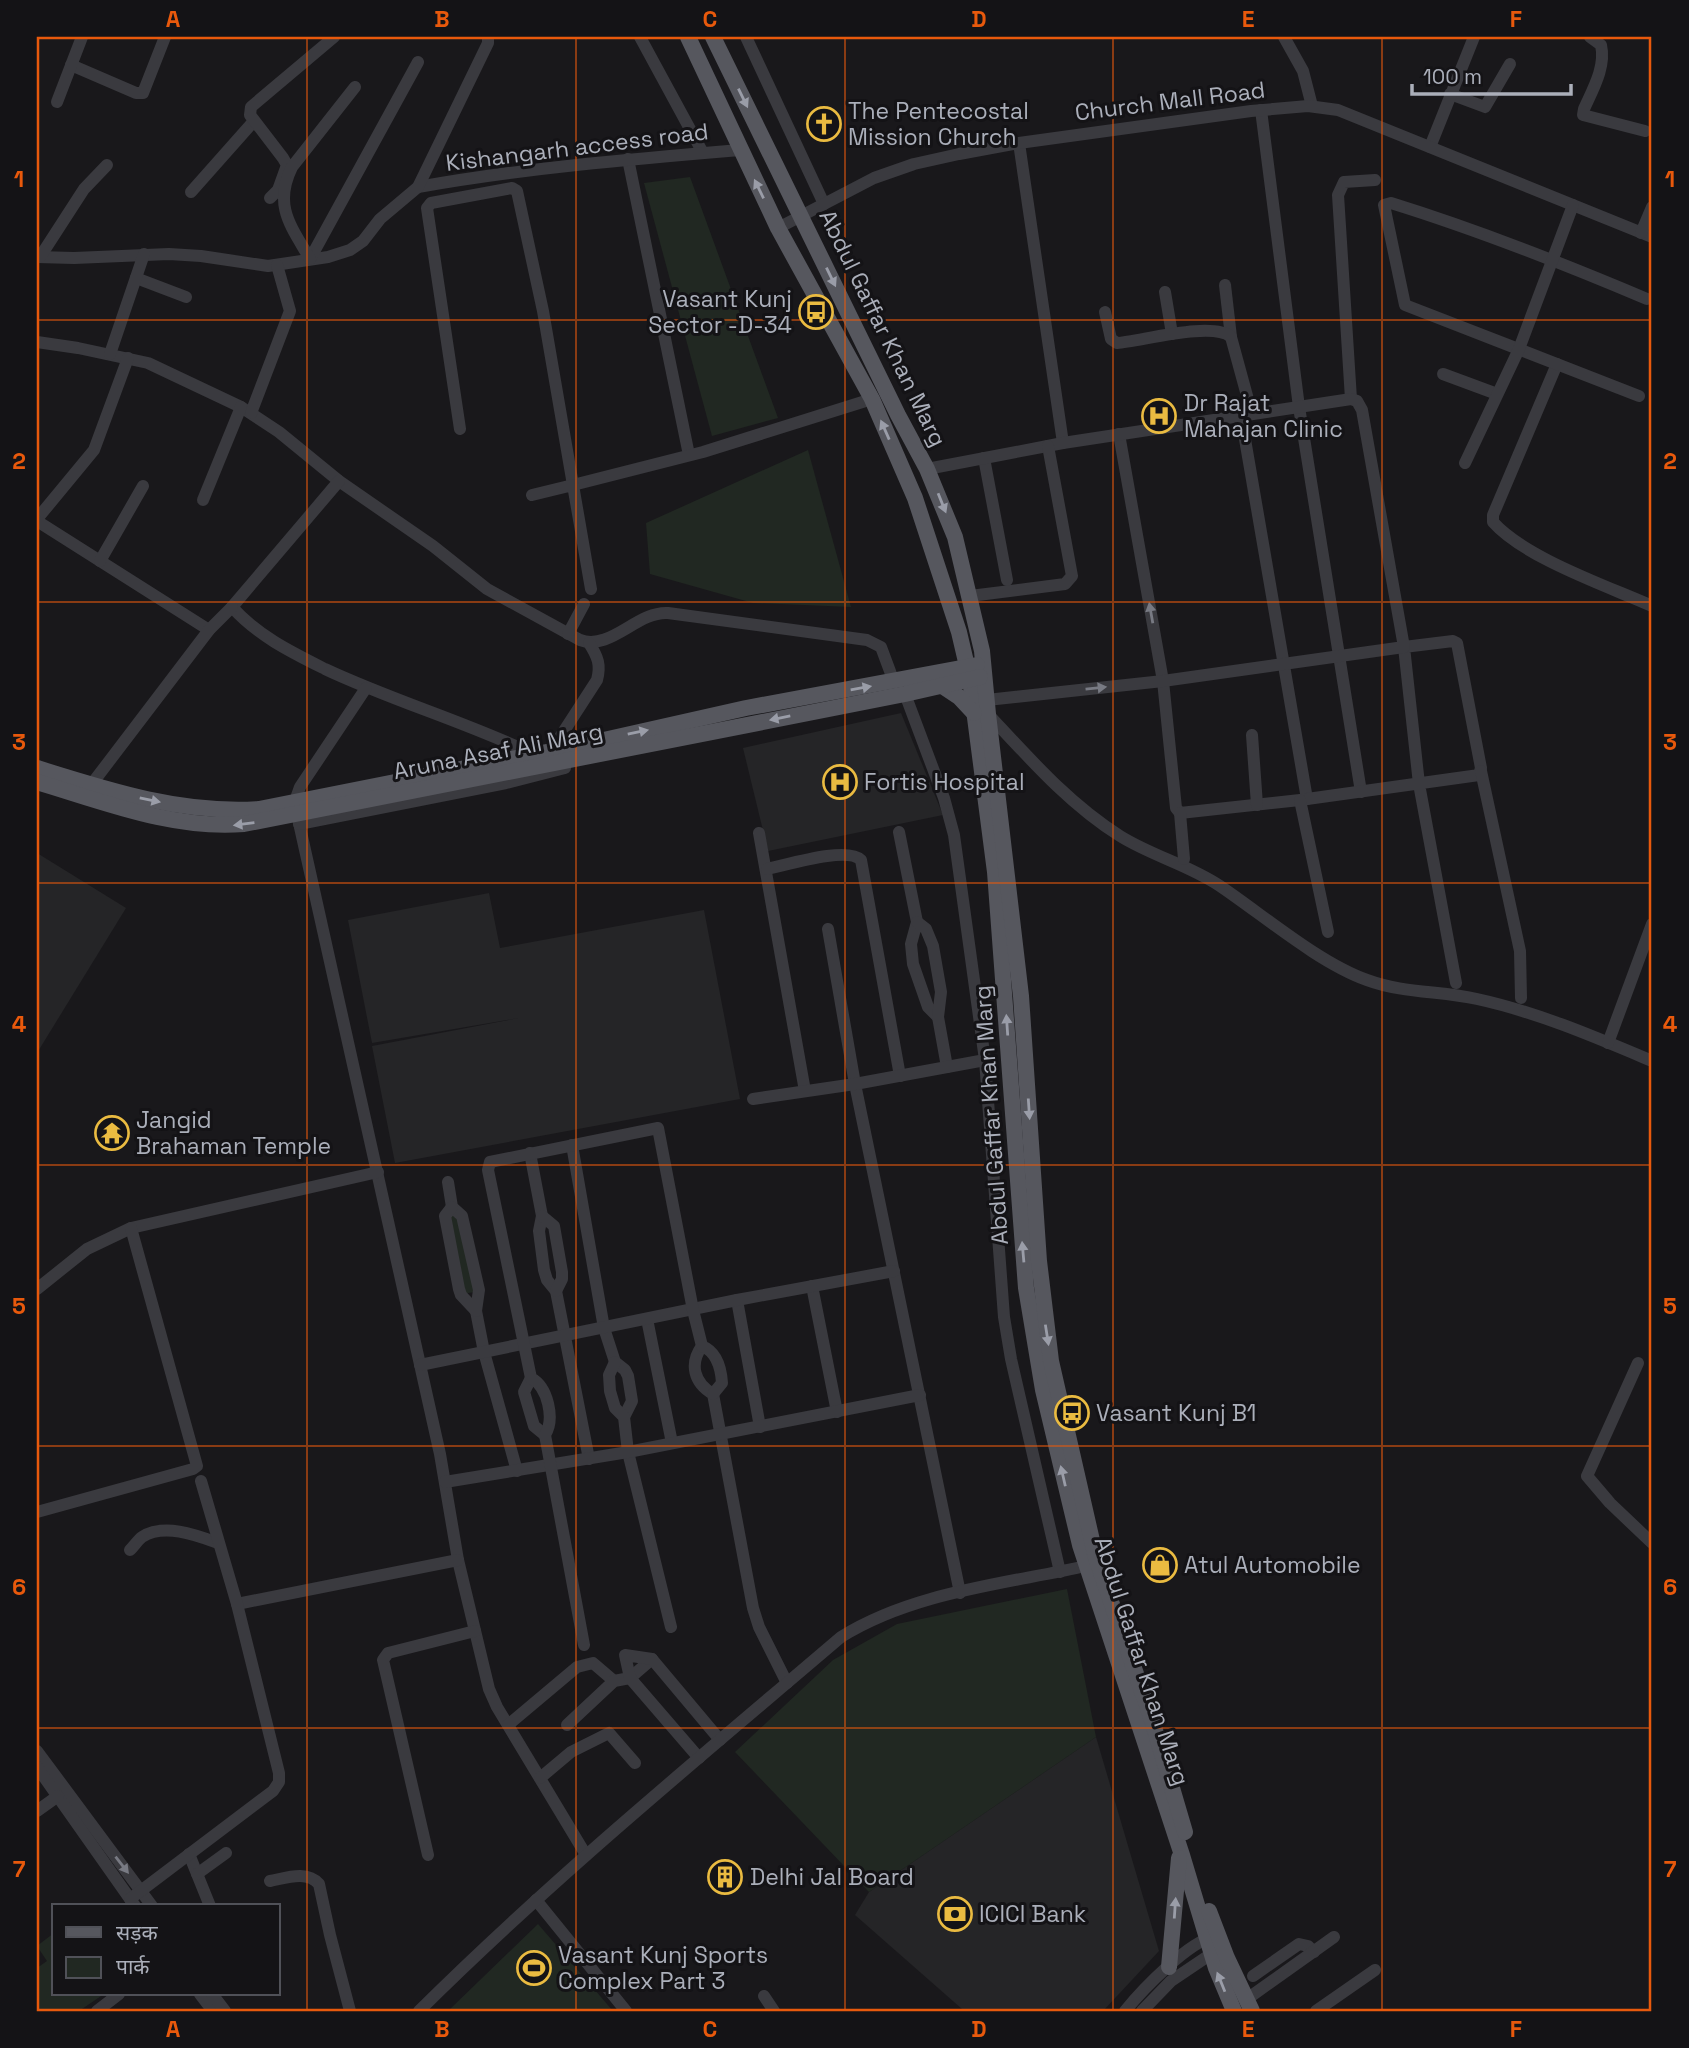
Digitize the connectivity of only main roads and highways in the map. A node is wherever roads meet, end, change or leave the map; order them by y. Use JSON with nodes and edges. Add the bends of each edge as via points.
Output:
{"nodes":[{"id":1,"x":688,"y":37,"type":"edge"},
{"id":2,"x":713,"y":37,"type":"edge"},
{"id":3,"x":959,"y":632,"type":"junction"},
{"id":4,"x":978,"y":667,"type":"junction"},
{"id":5,"x":942,"y":679,"type":"junction"},
{"id":6,"x":900,"y":688,"type":"junction"},
{"id":7,"x":983,"y":709,"type":"junction"},
{"id":8,"x":37,"y":768,"type":"edge"},
{"id":9,"x":37,"y":782,"type":"edge"},
{"id":10,"x":297,"y":813,"type":"junction"},
{"id":11,"x":1180,"y":1849,"type":"junction"},
{"id":12,"x":1214,"y":1943,"type":"junction"},
{"id":13,"x":1169,"y":1967,"type":"road end"},
{"id":14,"x":1249,"y":2005,"type":"edge"},
{"id":15,"x":1234,"y":2011,"type":"edge"}],
"edges":[{"from":3,"to":1,"type":"main road","name":"Abdul Gaffar Khan Marg","one_way":true,"via":[[915,498],[872,398],[778,228]]},
{"from":2,"to":4,"type":"main road","name":"Abdul Gaffar Khan Marg","one_way":true,"via":[[927,469],[955,537],[970,596]]},
{"from":3,"to":4,"type":"main road","name":"Abdul Gaffar Khan Marg"},
{"from":3,"to":5,"type":"main road","via":[[957,658]]},
{"from":4,"to":5,"type":"main road","name":"Aruna Asaf Ali Marg"},
{"from":4,"to":7,"type":"main road","name":"Abdul Gaffar Khan Marg"},
{"from":5,"to":6,"type":"main road","name":"Aruna Asaf Ali Marg"},
{"from":5,"to":7,"type":"main road","via":[[959,697]]},
{"from":6,"to":10,"type":"main road","name":"Aruna Asaf Ali Marg","one_way":true},
{"from":10,"to":6,"type":"main road","name":"Aruna Asaf Ali Marg","one_way":true,"via":[[533,754],[746,708]]},
{"from":11,"to":7,"type":"main road","name":"Abdul Gaffar Khan Marg","one_way":true,"via":[[1086,1566],[1034,1347]]},
{"from":7,"to":12,"type":"main road","name":"Abdul Gaffar Khan Marg","one_way":true,"via":[[1021,996],[1039,1261],[1051,1361],[1096,1558],[1170,1777]]},
{"from":8,"to":10,"type":"main road","name":"Aruna Asaf Ali Marg","one_way":true,"via":[[190,808]]},
{"from":10,"to":9,"type":"main road","name":"Aruna Asaf Ali Marg","one_way":true,"via":[[244,824],[197,824]]},
{"from":11,"to":12,"type":"main road","name":"Abdul Gaffar Khan Marg"},
{"from":13,"to":11,"type":"main road","one_way":true},
{"from":12,"to":14,"type":"main road","name":"Abdul Gaffar Khan Marg"},
{"from":15,"to":12,"type":"main road","name":"Abdul Gaffar Khan Marg","one_way":true}]}
